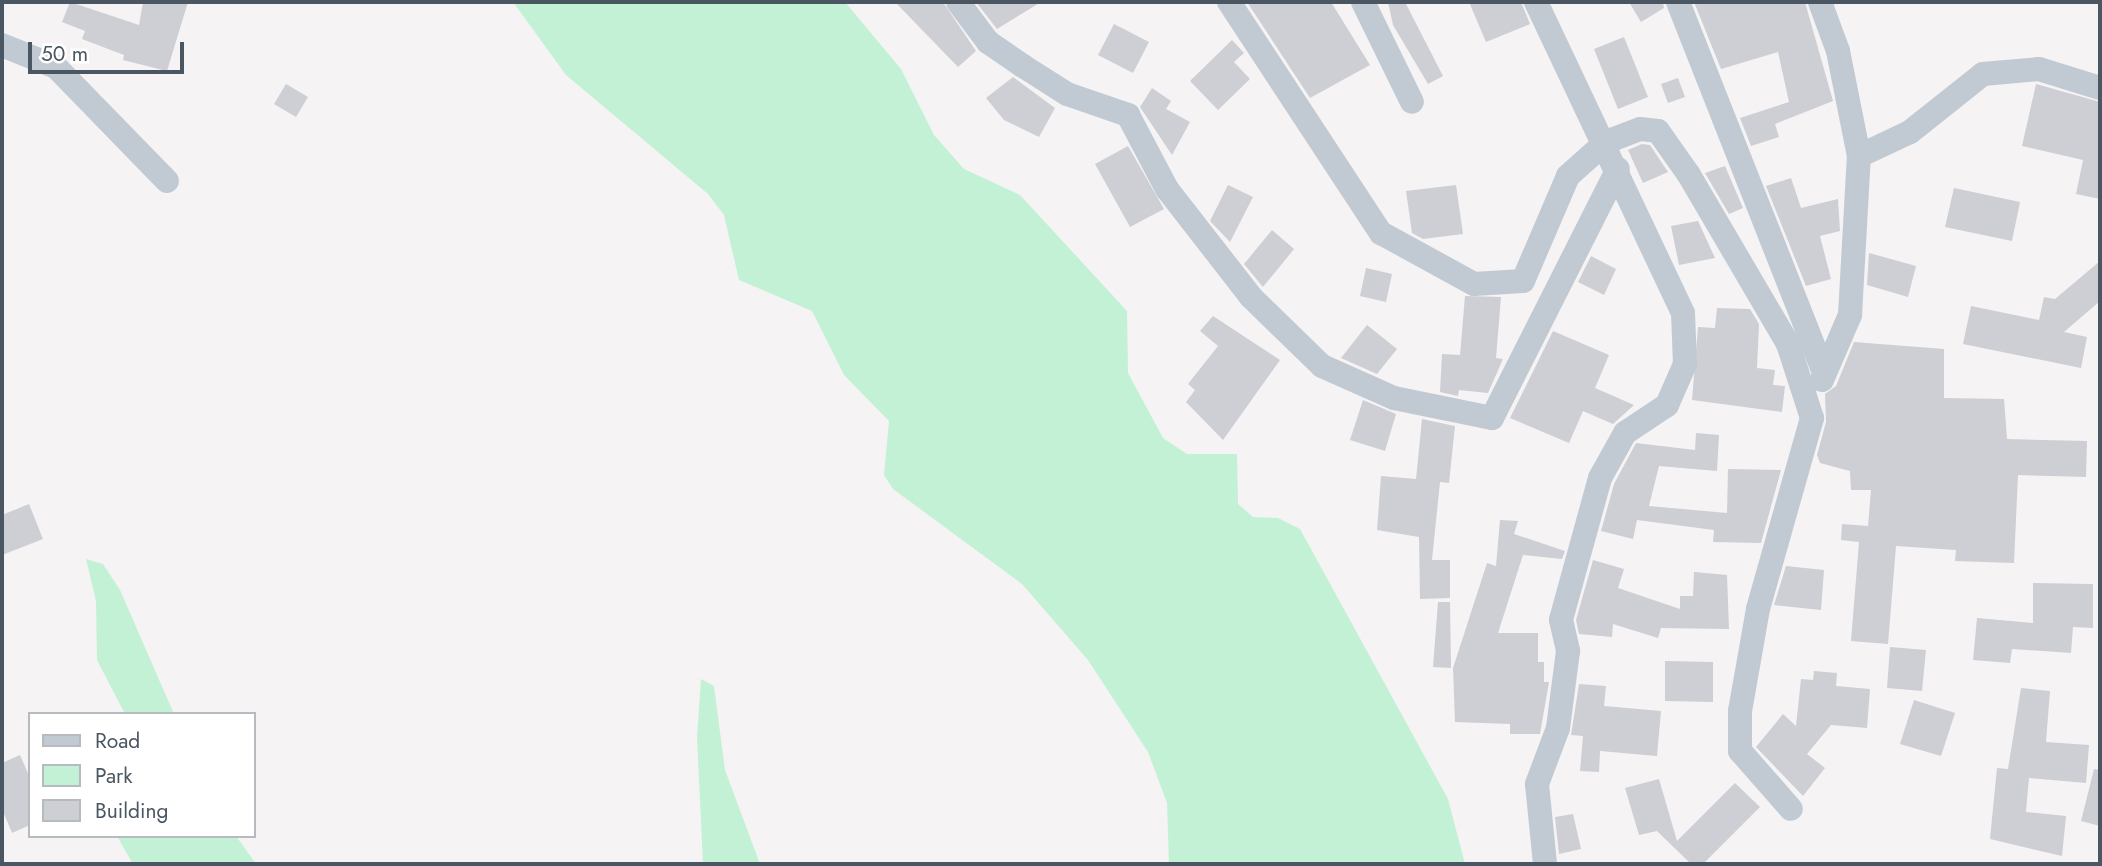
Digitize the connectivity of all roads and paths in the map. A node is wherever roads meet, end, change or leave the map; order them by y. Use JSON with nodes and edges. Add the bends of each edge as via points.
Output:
{"nodes":[{"id":1,"x":958,"y":2,"type":"edge"},
{"id":2,"x":1229,"y":2,"type":"edge"},
{"id":3,"x":1363,"y":2,"type":"edge"},
{"id":4,"x":1536,"y":2,"type":"edge"},
{"id":5,"x":1678,"y":2,"type":"edge"},
{"id":6,"x":1820,"y":2,"type":"edge"},
{"id":7,"x":2,"y":45,"type":"edge"},
{"id":8,"x":2100,"y":88,"type":"edge"},
{"id":9,"x":1412,"y":102,"type":"dead end"},
{"id":10,"x":1606,"y":142,"type":"junction"},
{"id":11,"x":1859,"y":156,"type":"junction"},
{"id":12,"x":1618,"y":169,"type":"junction"},
{"id":13,"x":167,"y":181,"type":"dead end"},
{"id":14,"x":1824,"y":373,"type":"junction"},
{"id":15,"x":1812,"y":418,"type":"junction"},
{"id":16,"x":1791,"y":809,"type":"dead end"},
{"id":17,"x":1545,"y":864,"type":"edge"}],
"edges":[{"from":1,"to":12,"type":"street","via":[[988,42],[1023,66],[1067,94],[1128,115],[1167,189],[1251,297],[1322,366],[1394,398],[1492,418]]},
{"from":2,"to":10,"type":"street","via":[[1381,233],[1474,284],[1523,281],[1568,177]]},
{"from":3,"to":9,"type":"street"},
{"from":4,"to":10,"type":"street"},
{"from":5,"to":14,"type":"street"},
{"from":6,"to":11,"type":"street","via":[[1838,51]]},
{"from":7,"to":13,"type":"street","via":[[66,75]]},
{"from":8,"to":11,"type":"street","via":[[2039,69],[1983,74],[1910,132]]},
{"from":10,"to":12,"type":"street"},
{"from":10,"to":15,"type":"street","via":[[1640,129],[1658,131],[1788,344]]},
{"from":11,"to":14,"type":"street","via":[[1850,315]]},
{"from":12,"to":17,"type":"street","via":[[1683,313],[1685,364],[1667,405],[1625,433],[1600,478],[1561,620],[1568,651],[1558,729],[1537,784]]},
{"from":14,"to":15,"type":"street"},
{"from":15,"to":16,"type":"street","via":[[1758,609],[1740,711],[1740,751]]}]}
